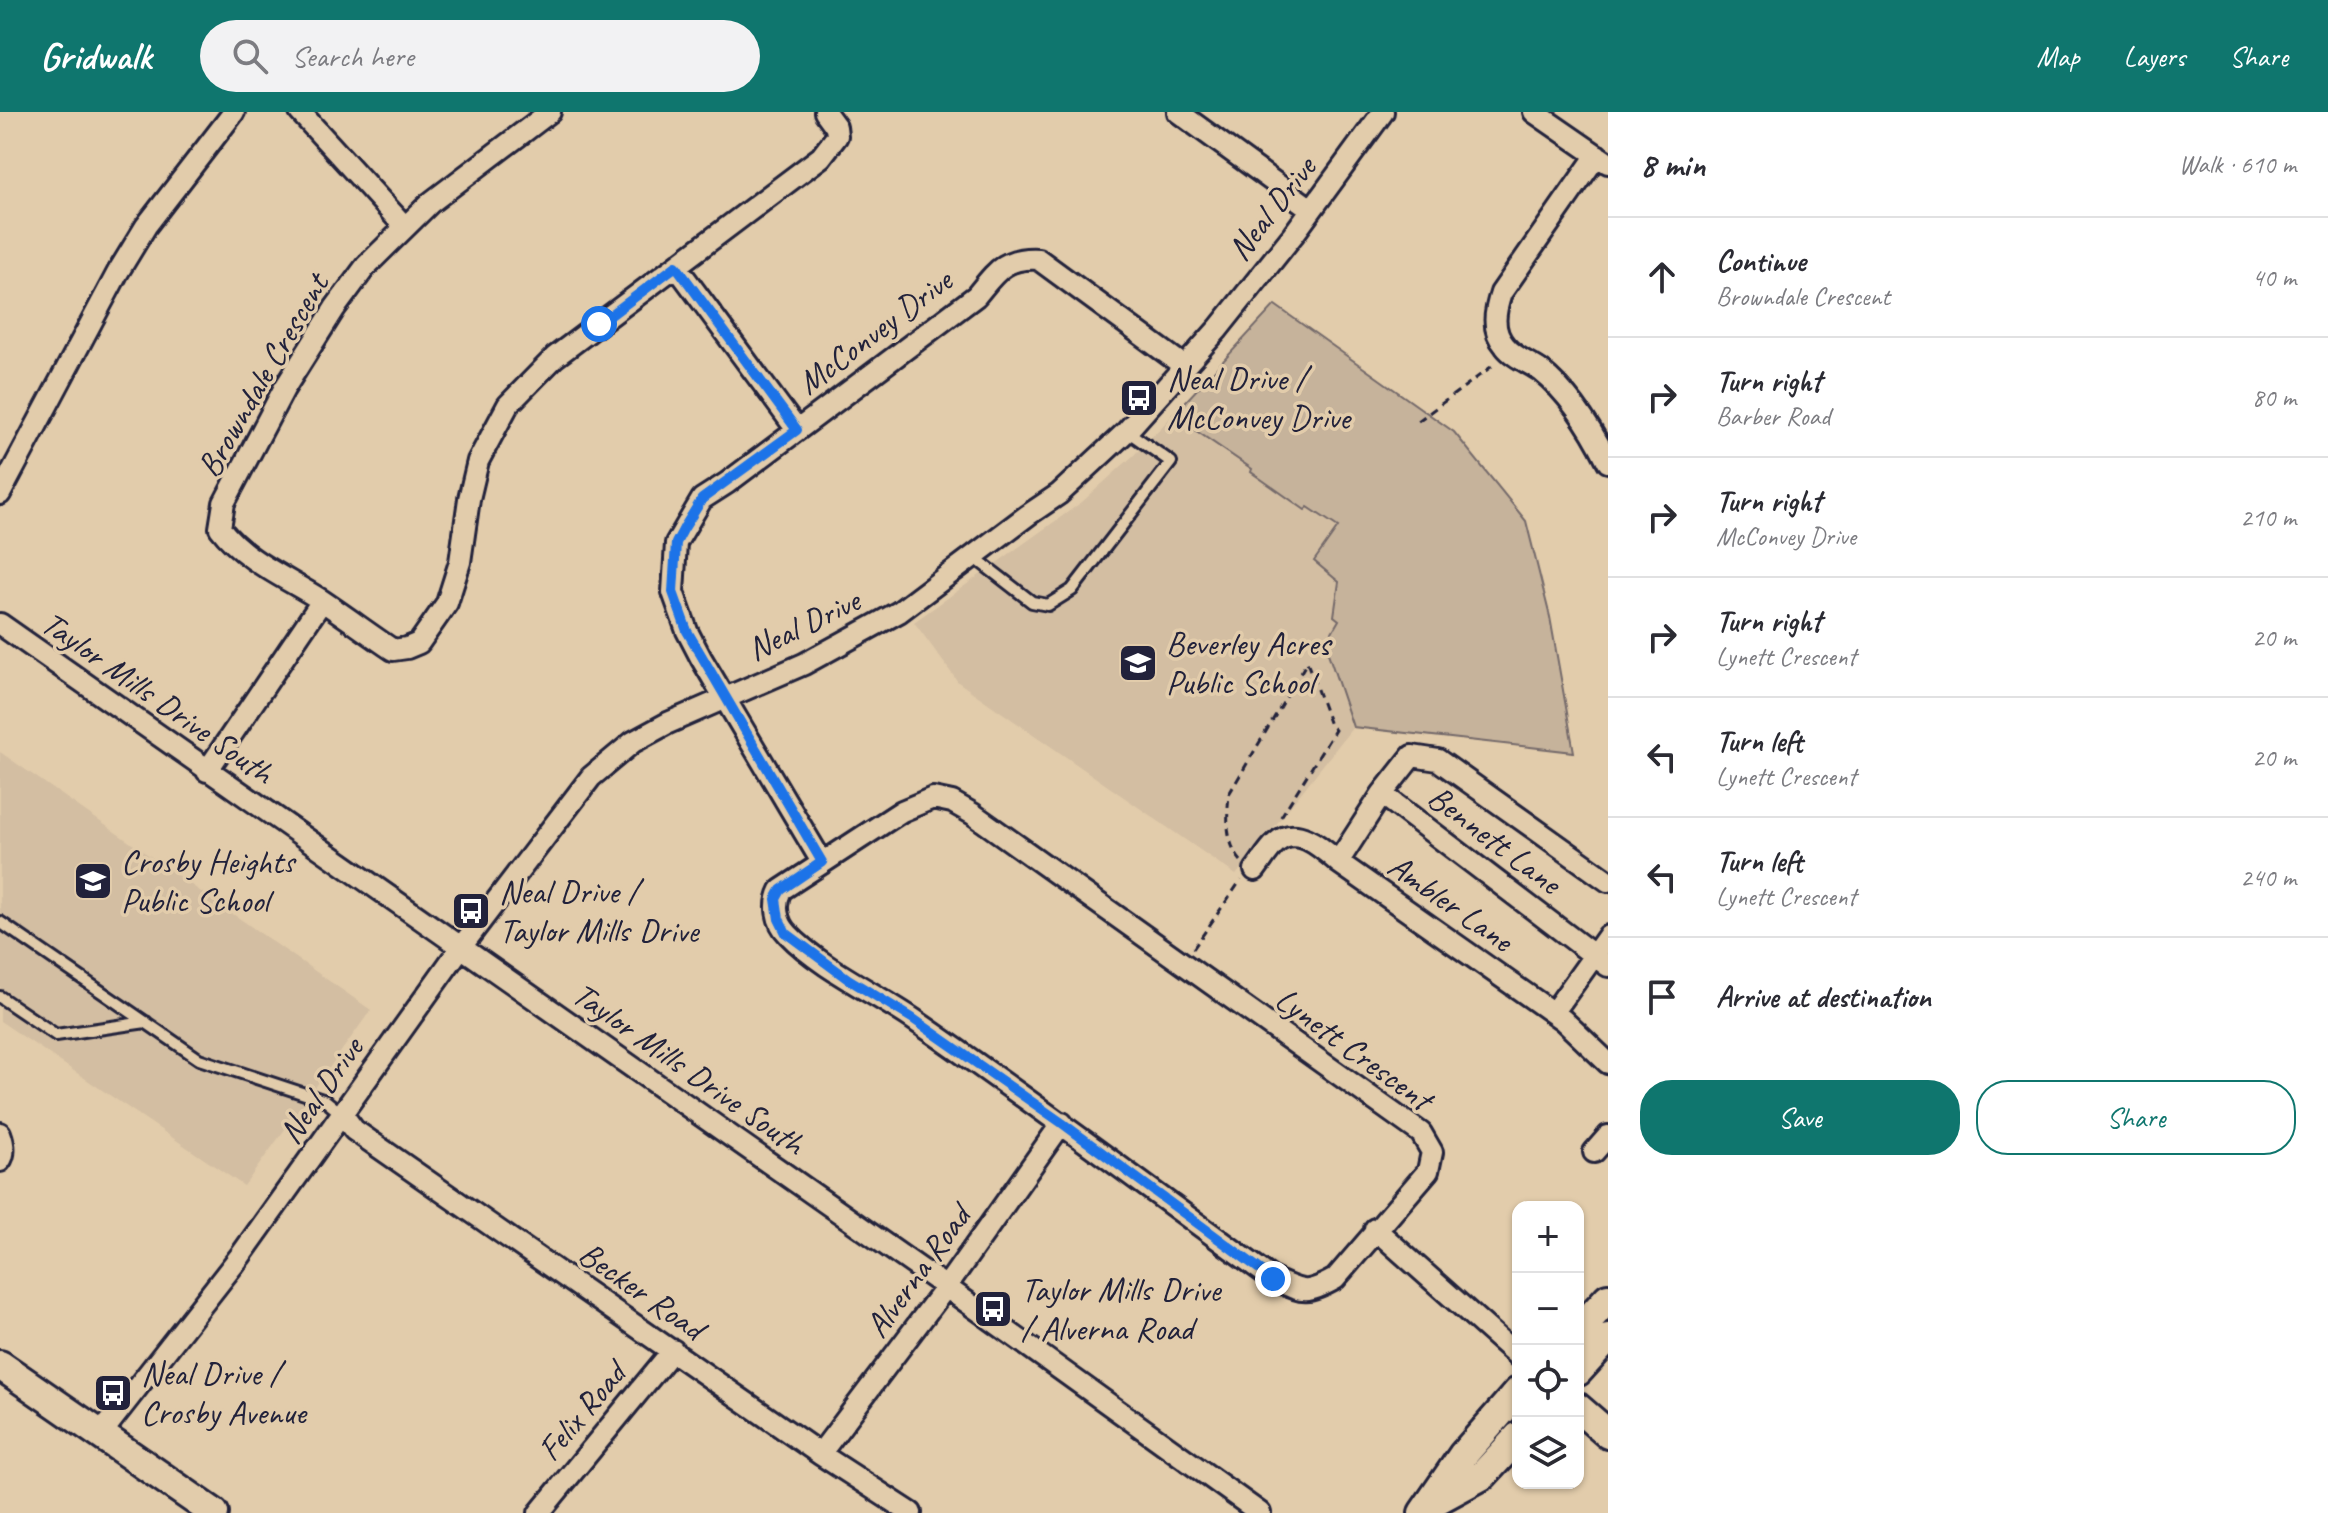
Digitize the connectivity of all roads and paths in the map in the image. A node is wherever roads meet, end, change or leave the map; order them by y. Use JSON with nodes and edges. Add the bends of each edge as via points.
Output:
{"nodes":[{"id":1,"x":234,"y":112,"type":"edge"},
{"id":2,"x":300,"y":112,"type":"edge"},
{"id":3,"x":550,"y":112,"type":"edge"},
{"id":4,"x":825,"y":112,"type":"edge"},
{"id":5,"x":1178,"y":112,"type":"edge"},
{"id":6,"x":1383,"y":112,"type":"edge"},
{"id":7,"x":1534,"y":112,"type":"edge"},
{"id":8,"x":1603,"y":159,"type":"edge"},
{"id":9,"x":1311,"y":209,"type":"junction"},
{"id":10,"x":405,"y":227,"type":"junction"},
{"id":11,"x":676,"y":266,"type":"junction"},
{"id":12,"x":1511,"y":351,"type":"junction"},
{"id":13,"x":1184,"y":366,"type":"junction"},
{"id":14,"x":1418,"y":421,"type":"dead end"},
{"id":15,"x":797,"y":430,"type":"junction"},
{"id":16,"x":1127,"y":431,"type":"junction"},
{"id":17,"x":1608,"y":462,"type":"edge"},
{"id":18,"x":0,"y":494,"type":"edge"},
{"id":19,"x":974,"y":557,"type":"junction"},
{"id":20,"x":322,"y":601,"type":"junction"},
{"id":21,"x":0,"y":624,"type":"edge"},
{"id":22,"x":724,"y":697,"type":"junction"},
{"id":23,"x":207,"y":771,"type":"junction"},
{"id":24,"x":1382,"y":794,"type":"junction"},
{"id":25,"x":1280,"y":820,"type":"dead end"},
{"id":26,"x":822,"y":862,"type":"junction"},
{"id":27,"x":1338,"y":862,"type":"junction"},
{"id":28,"x":1255,"y":870,"type":"dead end"},
{"id":29,"x":1608,"y":881,"type":"edge"},
{"id":30,"x":0,"y":922,"type":"edge"},
{"id":31,"x":1608,"y":936,"type":"edge"},
{"id":32,"x":461,"y":947,"type":"junction"},
{"id":33,"x":1601,"y":960,"type":"edge"},
{"id":34,"x":1183,"y":964,"type":"junction"},
{"id":35,"x":0,"y":997,"type":"edge"},
{"id":36,"x":1553,"y":1013,"type":"junction"},
{"id":37,"x":146,"y":1022,"type":"junction"},
{"id":38,"x":1608,"y":1063,"type":"edge"},
{"id":39,"x":342,"y":1114,"type":"junction"},
{"id":40,"x":1062,"y":1123,"type":"junction"},
{"id":41,"x":0,"y":1133,"type":"edge"},
{"id":42,"x":1608,"y":1136,"type":"edge"},
{"id":43,"x":1594,"y":1152,"type":"dead end"},
{"id":44,"x":0,"y":1161,"type":"edge"},
{"id":45,"x":1375,"y":1229,"type":"junction"},
{"id":46,"x":946,"y":1287,"type":"junction"},
{"id":47,"x":1608,"y":1298,"type":"edge"},
{"id":48,"x":1584,"y":1324,"type":"edge"},
{"id":49,"x":1608,"y":1338,"type":"edge"},
{"id":50,"x":673,"y":1350,"type":"junction"},
{"id":51,"x":1512,"y":1351,"type":"edge"},
{"id":52,"x":1584,"y":1364,"type":"edge"},
{"id":53,"x":0,"y":1365,"type":"edge"},
{"id":54,"x":1512,"y":1399,"type":"edge"},
{"id":55,"x":1584,"y":1413,"type":"edge"},
{"id":56,"x":1608,"y":1434,"type":"edge"},
{"id":57,"x":100,"y":1435,"type":"junction"},
{"id":58,"x":1512,"y":1444,"type":"edge"},
{"id":59,"x":820,"y":1454,"type":"junction"},
{"id":60,"x":1427,"y":1508,"type":"edge"},
{"id":61,"x":905,"y":1512,"type":"edge"},
{"id":62,"x":214,"y":1513,"type":"edge"},
{"id":63,"x":539,"y":1513,"type":"edge"},
{"id":64,"x":1260,"y":1513,"type":"edge"}],
"edges":[{"from":1,"to":18,"type":"street","via":[[146,226]]},
{"from":2,"to":10,"type":"street"},
{"from":3,"to":10,"type":"street","name":"Browndale Crescent"},
{"from":4,"to":11,"type":"street","name":"Browndale Crescent","via":[[837,136],[821,157]]},
{"from":5,"to":9,"type":"street"},
{"from":6,"to":9,"type":"street","name":"Neal Drive"},
{"from":7,"to":8,"type":"street"},
{"from":8,"to":12,"type":"street","via":[[1501,293],[1495,326]]},
{"from":9,"to":13,"type":"street","name":"Neal Drive"},
{"from":10,"to":20,"type":"street","name":"Browndale Crescent","via":[[366,266],[335,308],[224,503],[220,528],[229,540]]},
{"from":11,"to":15,"type":"street"},
{"from":11,"to":20,"type":"street","name":"Browndale Crescent","via":[[555,357],[508,405],[478,461],[447,603],[419,643],[393,650]]},
{"from":12,"to":14,"type":"path"},
{"from":12,"to":17,"type":"street","via":[[1562,393],[1592,430]]},
{"from":13,"to":15,"type":"street","name":"McConvey Drive","via":[[1038,259],[1018,258],[997,271],[976,296]]},
{"from":13,"to":16,"type":"street","name":"Neal Drive"},
{"from":15,"to":22,"type":"street","name":"McConvey Drive","via":[[702,499],[676,543],[673,592],[687,631]]},
{"from":16,"to":19,"type":"street","name":"Neal Drive","via":[[1059,494]]},
{"from":16,"to":19,"type":"lane","via":[[1171,462],[1072,590],[1048,605],[1032,602]]},
{"from":19,"to":22,"type":"street","name":"Neal Drive","via":[[899,612],[842,645]]},
{"from":20,"to":23,"type":"street"},
{"from":21,"to":23,"type":"street","name":"Taylor Mills Drive South"},
{"from":22,"to":26,"type":"street","name":"McConvey Drive"},
{"from":22,"to":32,"type":"street","name":"Neal Drive","via":[[633,742],[591,777]]},
{"from":23,"to":32,"type":"street","name":"Taylor Mills Drive South"},
{"from":24,"to":27,"type":"street"},
{"from":24,"to":29,"type":"street","via":[[1412,756],[1438,760]]},
{"from":24,"to":33,"type":"street","name":"Bennett Lane"},
{"from":25,"to":34,"type":"path","via":[[1335,730],[1307,662],[1229,794],[1231,848],[1248,871]]},
{"from":26,"to":34,"type":"street","name":"Lynett Crescent","via":[[918,802],[952,802]]},
{"from":26,"to":40,"type":"street","name":"Lynett Crescent","via":[[776,899],[786,933]]},
{"from":27,"to":28,"type":"street","name":"Ambler Lane","via":[[1310,839],[1296,836],[1277,841]]},
{"from":27,"to":36,"type":"street","name":"Ambler Lane"},
{"from":30,"to":37,"type":"lane"},
{"from":31,"to":33,"type":"street"},
{"from":32,"to":39,"type":"street","name":"Neal Drive"},
{"from":32,"to":46,"type":"street","name":"Taylor Mills Drive South"},
{"from":33,"to":36,"type":"street"},
{"from":34,"to":45,"type":"street","name":"Lynett Crescent","via":[[1411,1125],[1430,1145],[1428,1171]]},
{"from":35,"to":37,"type":"lane","via":[[56,1035]]},
{"from":36,"to":38,"type":"street","name":"Ambler Lane"},
{"from":37,"to":39,"type":"lane","via":[[199,1059],[326,1101]]},
{"from":39,"to":50,"type":"street","name":"Becker Road","via":[[354,1130]]},
{"from":39,"to":57,"type":"street","name":"Neal Drive","via":[[241,1255]]},
{"from":40,"to":45,"type":"street","name":"Lynett Crescent","via":[[1273,1279],[1304,1292],[1335,1279]]},
{"from":40,"to":46,"type":"street","name":"Alverna Road"},
{"from":41,"to":44,"type":"street"},
{"from":42,"to":43,"type":"street"},
{"from":45,"to":51,"type":"street"},
{"from":46,"to":59,"type":"street","name":"Alverna Road"},
{"from":46,"to":64,"type":"street","name":"Taylor Mills Drive South"},
{"from":47,"to":48,"type":"main road"},
{"from":49,"to":52,"type":"main road"},
{"from":50,"to":59,"type":"street","name":"Becker Road"},
{"from":50,"to":63,"type":"street","name":"Felix Road"},
{"from":53,"to":57,"type":"main road"},
{"from":54,"to":60,"type":"main road","via":[[1463,1455]]},
{"from":55,"to":56,"type":"main road"},
{"from":57,"to":62,"type":"main road"},
{"from":58,"to":60,"type":"main road","via":[[1483,1475]]},
{"from":59,"to":61,"type":"street","name":"Becker Road"}]}
